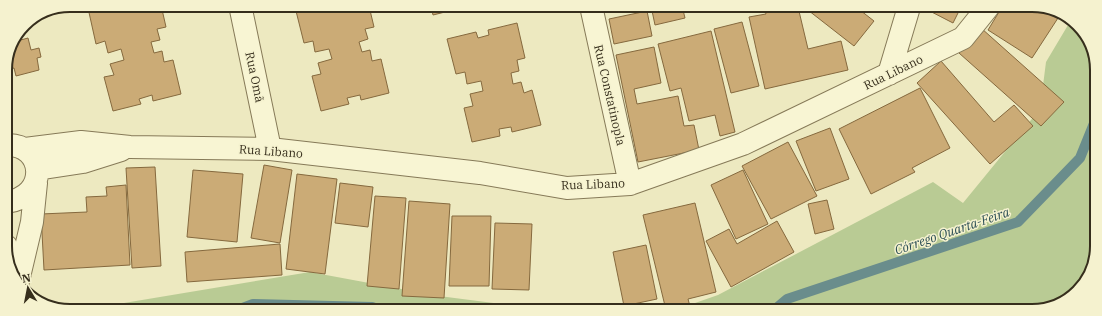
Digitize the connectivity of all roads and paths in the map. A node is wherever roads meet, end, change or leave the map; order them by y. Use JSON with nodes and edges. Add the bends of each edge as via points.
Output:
{"nodes":[{"id":1,"x":241,"y":12,"type":"edge"},
{"id":2,"x":592,"y":12,"type":"edge"},
{"id":3,"x":908,"y":12,"type":"edge"},
{"id":4,"x":984,"y":12,"type":"edge"},
{"id":5,"x":889,"y":74,"type":"junction"},
{"id":6,"x":16,"y":147,"type":"edge"},
{"id":7,"x":130,"y":147,"type":"junction"},
{"id":8,"x":270,"y":149,"type":"junction"},
{"id":9,"x":36,"y":176,"type":"junction"},
{"id":10,"x":630,"y":184,"type":"junction"},
{"id":11,"x":12,"y":201,"type":"edge"},
{"id":12,"x":20,"y":274,"type":"edge"}],
"edges":[{"from":1,"to":8,"type":"street","name":"Rua Omã"},
{"from":2,"to":10,"type":"street","name":"Rua Constatinopla"},
{"from":3,"to":5,"type":"street"},
{"from":4,"to":5,"type":"street","name":"Rua Libano","via":[[963,38]]},
{"from":5,"to":10,"type":"street","name":"Rua Libano","via":[[743,144]]},
{"from":6,"to":7,"type":"street","name":"Rua Libano","via":[[81,142]]},
{"from":6,"to":9,"type":"street","name":"Rua Libano","via":[[31,154]]},
{"from":7,"to":8,"type":"street","name":"Rua Libano"},
{"from":7,"to":9,"type":"street","name":"Rua Libano"},
{"from":8,"to":10,"type":"street","name":"Rua Libano","via":[[480,173],[567,188]]},
{"from":9,"to":11,"type":"street","via":[[29,194]]},
{"from":9,"to":12,"type":"street","via":[[32,222]]}]}
